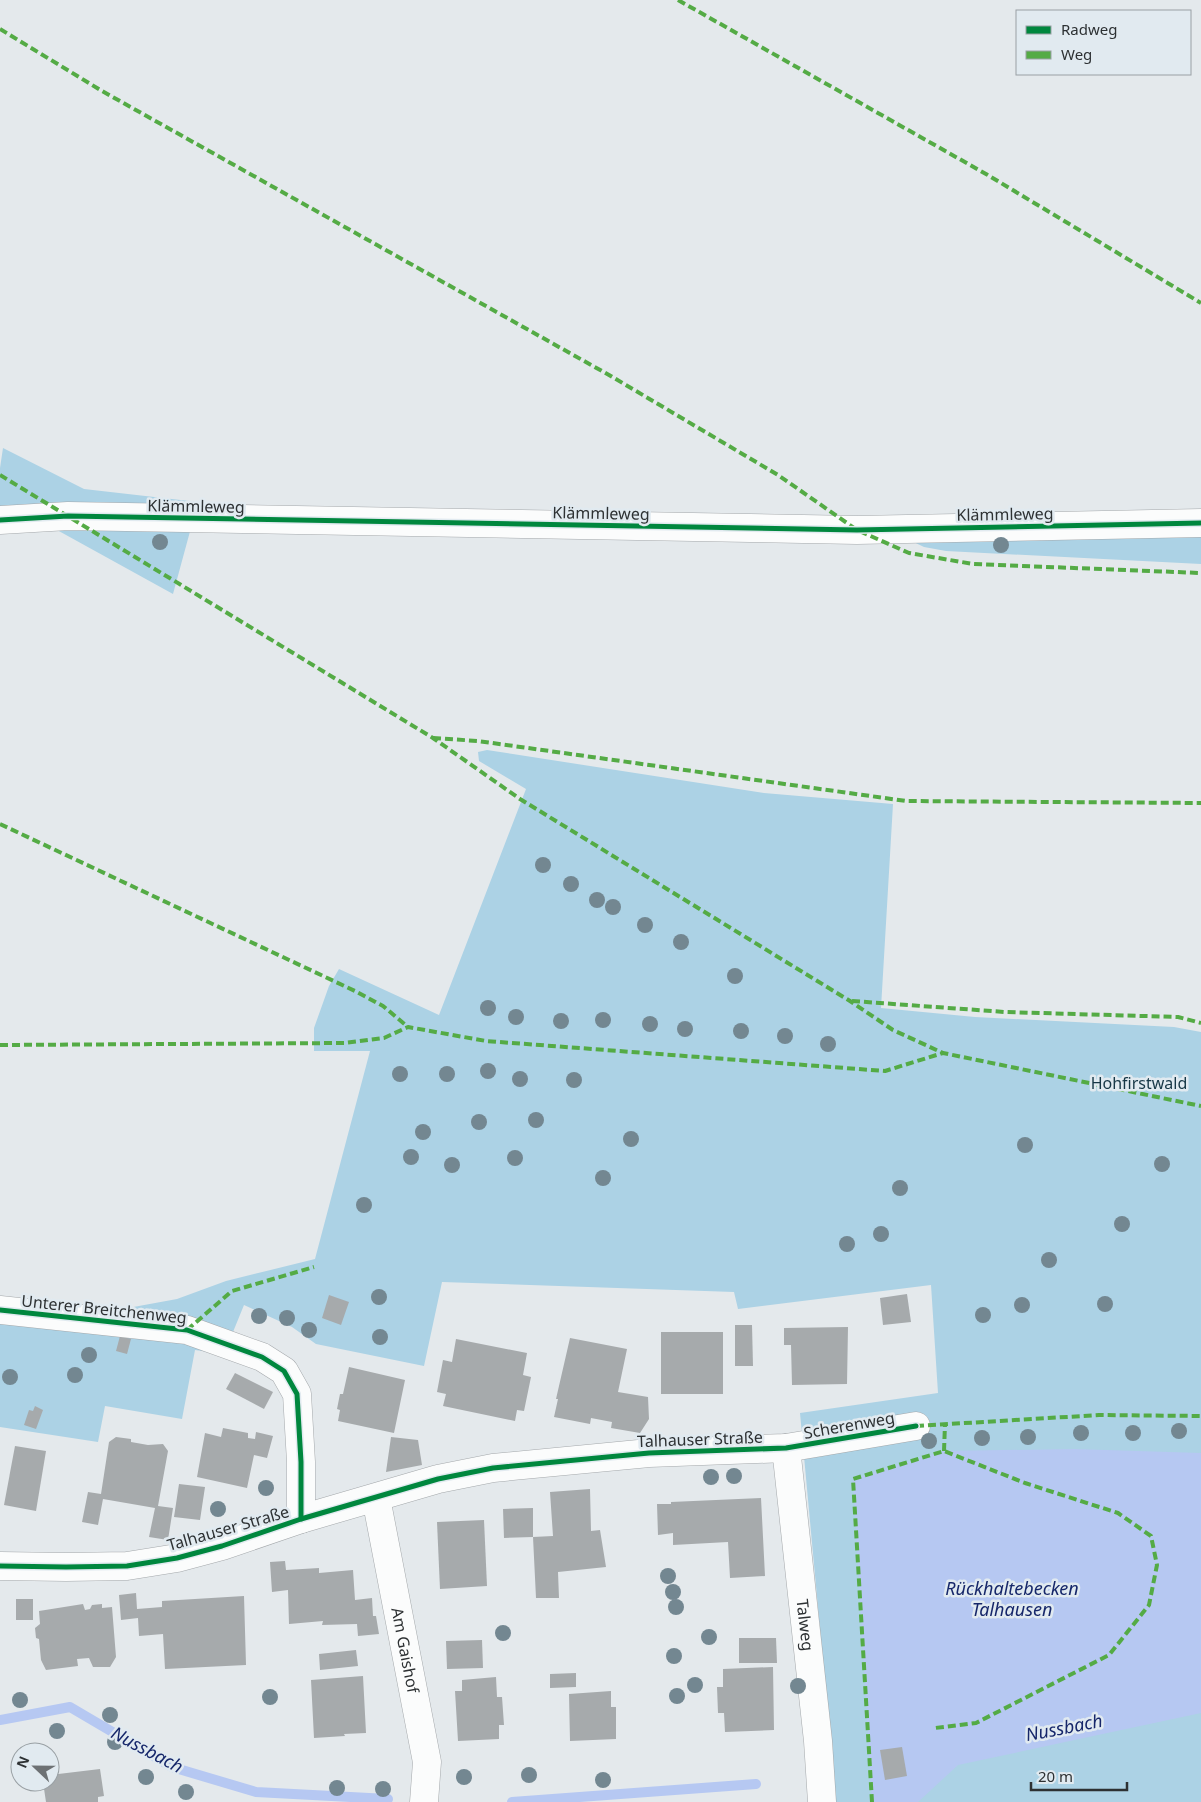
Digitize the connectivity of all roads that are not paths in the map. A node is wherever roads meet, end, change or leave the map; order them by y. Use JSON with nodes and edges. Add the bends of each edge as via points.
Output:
{"nodes":[{"id":1,"x":0,"y":520,"type":"edge"},
{"id":2,"x":1201,"y":522,"type":"edge"},
{"id":3,"x":0,"y":1310,"type":"edge"},
{"id":4,"x":916,"y":1426,"type":"dead end"},
{"id":5,"x":786,"y":1448,"type":"junction"},
{"id":6,"x":376,"y":1498,"type":"junction"},
{"id":7,"x":301,"y":1519,"type":"junction"},
{"id":8,"x":0,"y":1566,"type":"edge"},
{"id":9,"x":424,"y":1802,"type":"edge"},
{"id":10,"x":822,"y":1802,"type":"edge"}],
"edges":[{"from":1,"to":2,"type":"street","name":"Klämmleweg","via":[[68,516],[857,530]]},
{"from":3,"to":7,"type":"street","name":"Unterer Breitchenweg","via":[[187,1330],[262,1357],[284,1371],[297,1394]]},
{"from":4,"to":5,"type":"street","name":"Scherenweg"},
{"from":5,"to":6,"type":"street","name":"Talhauser Straße","via":[[649,1453],[493,1468],[438,1479]]},
{"from":5,"to":10,"type":"street","name":"Talweg"},
{"from":6,"to":7,"type":"street","name":"Talhauser Straße"},
{"from":6,"to":9,"type":"street","name":"Am Gaishof","via":[[427,1762]]},
{"from":7,"to":8,"type":"street","name":"Talhauser Straße","via":[[222,1546],[127,1566]]}]}
